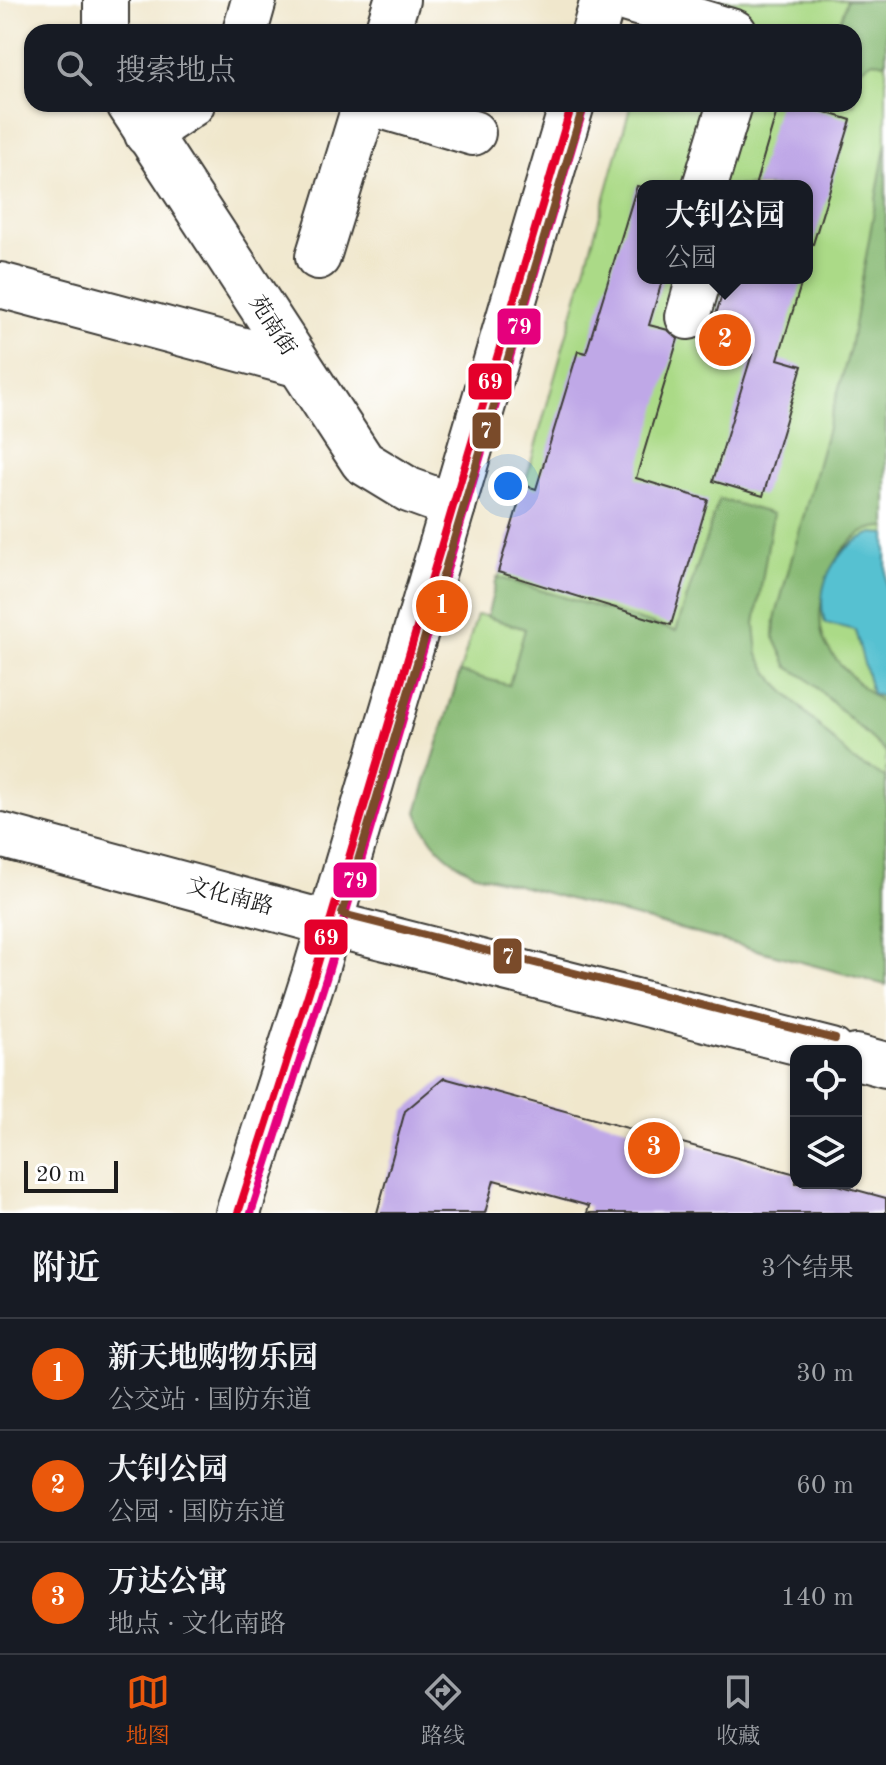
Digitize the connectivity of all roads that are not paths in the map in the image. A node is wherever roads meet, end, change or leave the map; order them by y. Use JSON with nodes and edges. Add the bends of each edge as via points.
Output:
{"nodes":[{"id":1,"x":106,"y":0,"type":"edge"},
{"id":2,"x":254,"y":0,"type":"edge"},
{"id":3,"x":397,"y":0,"type":"edge"},
{"id":4,"x":603,"y":0,"type":"edge"},
{"id":5,"x":627,"y":0,"type":"edge"},
{"id":6,"x":106,"y":24,"type":"edge"},
{"id":7,"x":247,"y":24,"type":"edge"},
{"id":8,"x":390,"y":24,"type":"edge"},
{"id":9,"x":596,"y":24,"type":"edge"},
{"id":10,"x":707,"y":24,"type":"edge"},
{"id":11,"x":163,"y":112,"type":"edge"},
{"id":12,"x":363,"y":112,"type":"edge"},
{"id":13,"x":401,"y":112,"type":"edge"},
{"id":14,"x":570,"y":112,"type":"edge"},
{"id":15,"x":728,"y":112,"type":"edge"},
{"id":16,"x":138,"y":119,"type":"edge"},
{"id":17,"x":473,"y":133,"type":"dead end"},
{"id":18,"x":707,"y":180,"type":"edge"},
{"id":19,"x":318,"y":257,"type":"dead end"},
{"id":20,"x":0,"y":285,"type":"edge"},
{"id":21,"x":296,"y":364,"type":"junction"},
{"id":22,"x":453,"y":506,"type":"junction"},
{"id":23,"x":0,"y":835,"type":"edge"},
{"id":24,"x":327,"y":923,"type":"junction"},
{"id":25,"x":808,"y":1045,"type":"edge"},
{"id":26,"x":862,"y":1059,"type":"edge"},
{"id":27,"x":886,"y":1065,"type":"edge"},
{"id":28,"x":238,"y":1213,"type":"edge"}],
"edges":[{"from":1,"to":6,"type":"street"},
{"from":2,"to":7,"type":"street"},
{"from":3,"to":8,"type":"street"},
{"from":4,"to":9,"type":"street"},
{"from":5,"to":10,"type":"street"},
{"from":11,"to":16,"type":"street"},
{"from":12,"to":19,"type":"street"},
{"from":13,"to":17,"type":"street"},
{"from":14,"to":22,"type":"street"},
{"from":15,"to":18,"type":"street"},
{"from":16,"to":21,"type":"street","name":"苑南街"},
{"from":20,"to":21,"type":"street"},
{"from":21,"to":22,"type":"street","name":"苑南街","via":[[363,462],[409,490]]},
{"from":22,"to":24,"type":"street"},
{"from":23,"to":24,"type":"street","name":"文化南路"},
{"from":24,"to":25,"type":"street","name":"文化南路"},
{"from":24,"to":28,"type":"street"},
{"from":26,"to":27,"type":"street"}]}
